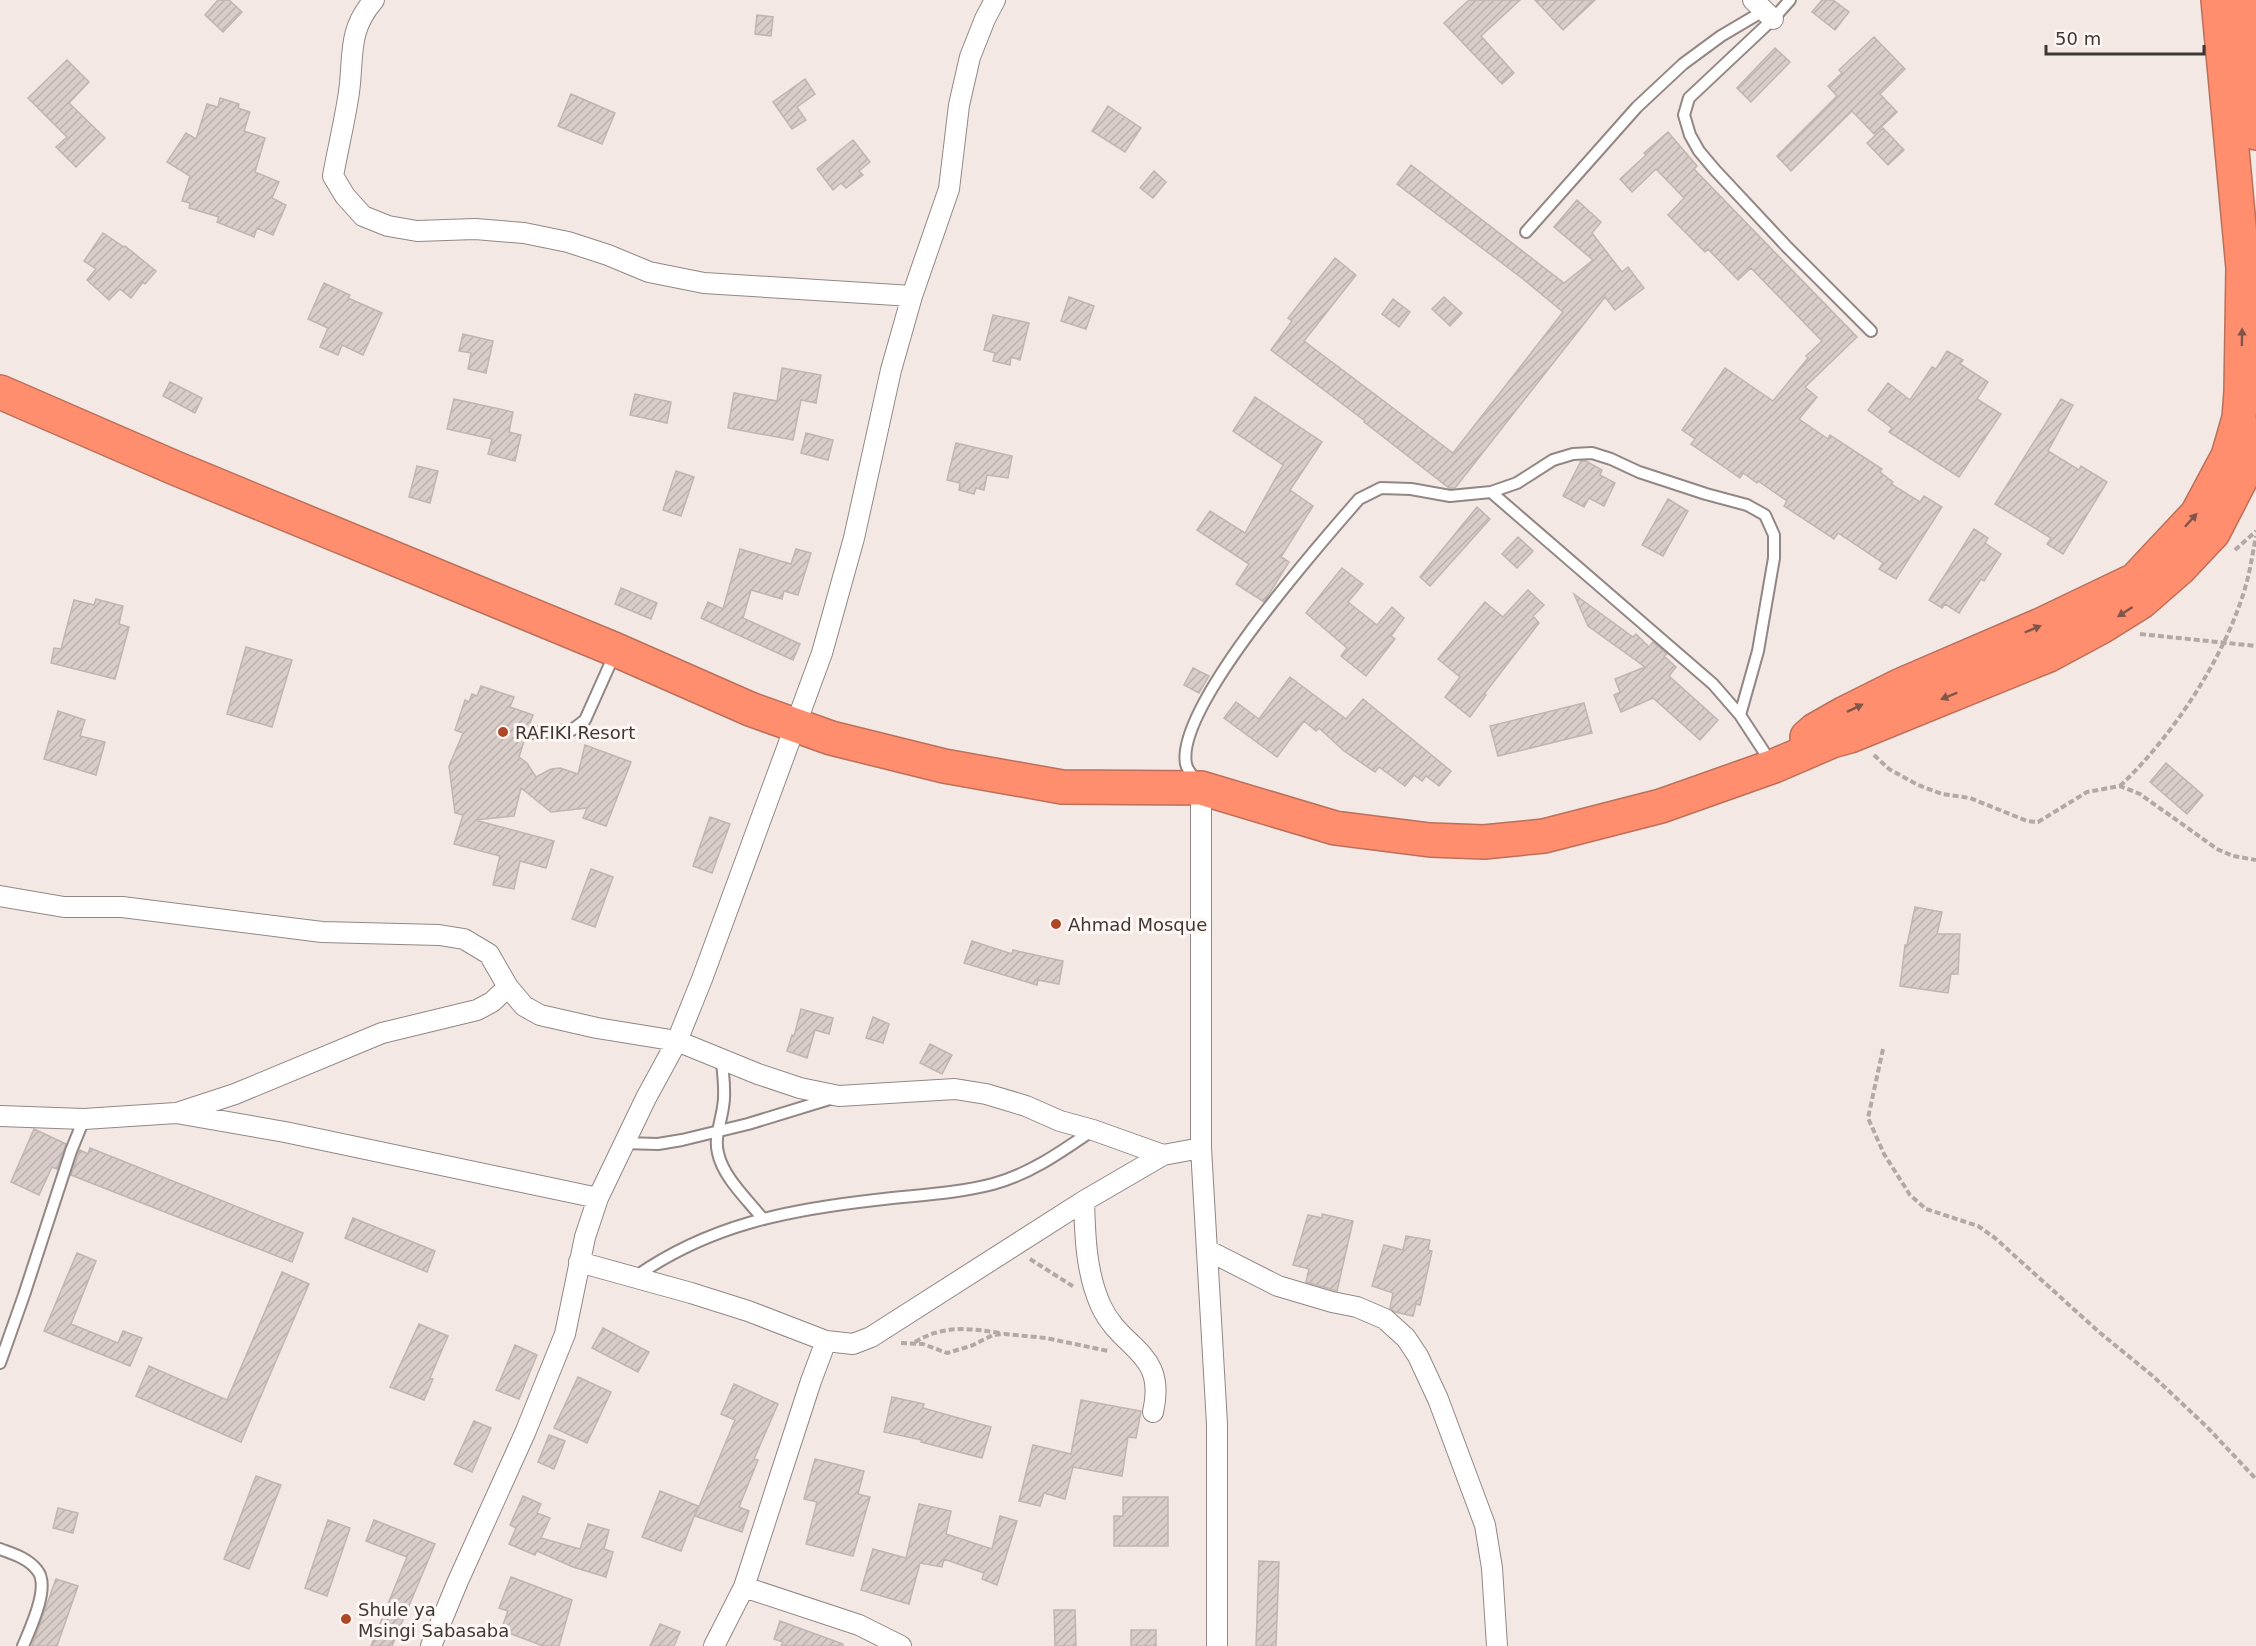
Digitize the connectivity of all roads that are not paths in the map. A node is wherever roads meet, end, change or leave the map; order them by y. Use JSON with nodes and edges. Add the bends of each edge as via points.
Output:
{"nodes":[{"id":1,"x":374,"y":0,"type":"edge"},
{"id":2,"x":995,"y":0,"type":"edge"},
{"id":3,"x":1790,"y":0,"type":"edge"},
{"id":4,"x":2218,"y":0,"type":"edge"},
{"id":5,"x":2242,"y":0,"type":"edge"},
{"id":6,"x":1764,"y":10,"type":"edge"},
{"id":7,"x":2256,"y":133,"type":"edge"},
{"id":8,"x":1526,"y":232,"type":"dead end"},
{"id":9,"x":912,"y":296,"type":"junction"},
{"id":10,"x":1871,"y":331,"type":"dead end"},
{"id":11,"x":0,"y":392,"type":"edge"},
{"id":12,"x":2256,"y":435,"type":"edge"},
{"id":13,"x":1491,"y":492,"type":"junction"},
{"id":14,"x":616,"y":650,"type":"junction"},
{"id":15,"x":1740,"y":715,"type":"junction"},
{"id":16,"x":796,"y":725,"type":"junction"},
{"id":17,"x":531,"y":733,"type":"dead end"},
{"id":18,"x":1774,"y":766,"type":"junction"},
{"id":19,"x":1201,"y":788,"type":"junction"},
{"id":20,"x":0,"y":896,"type":"edge"},
{"id":21,"x":508,"y":987,"type":"junction"},
{"id":22,"x":677,"y":1041,"type":"junction"},
{"id":23,"x":722,"y":1061,"type":"junction"},
{"id":24,"x":839,"y":1096,"type":"junction"},
{"id":25,"x":176,"y":1113,"type":"junction"},
{"id":26,"x":0,"y":1116,"type":"edge"},
{"id":27,"x":84,"y":1119,"type":"junction"},
{"id":28,"x":1093,"y":1130,"type":"junction"},
{"id":29,"x":717,"y":1132,"type":"junction"},
{"id":30,"x":623,"y":1143,"type":"junction"},
{"id":31,"x":1200,"y":1148,"type":"junction"},
{"id":32,"x":1163,"y":1155,"type":"junction"},
{"id":33,"x":598,"y":1198,"type":"junction"},
{"id":34,"x":1084,"y":1201,"type":"junction"},
{"id":35,"x":762,"y":1218,"type":"junction"},
{"id":36,"x":1207,"y":1250,"type":"junction"},
{"id":37,"x":579,"y":1262,"type":"junction"},
{"id":38,"x":635,"y":1277,"type":"junction"},
{"id":39,"x":826,"y":1341,"type":"junction"},
{"id":40,"x":0,"y":1363,"type":"edge"},
{"id":41,"x":1153,"y":1412,"type":"dead end"},
{"id":42,"x":0,"y":1549,"type":"edge"},
{"id":43,"x":744,"y":1587,"type":"junction"},
{"id":44,"x":22,"y":1646,"type":"edge"},
{"id":45,"x":431,"y":1646,"type":"edge"},
{"id":46,"x":714,"y":1646,"type":"edge"},
{"id":47,"x":901,"y":1646,"type":"edge"},
{"id":48,"x":1217,"y":1646,"type":"edge"},
{"id":49,"x":1497,"y":1646,"type":"edge"}],
"edges":[{"from":1,"to":9,"type":"street","via":[[362,15],[351,54],[349,91],[333,176],[363,216],[417,231],[524,233],[568,242],[649,272],[704,283]]},
{"from":2,"to":9,"type":"street","via":[[970,57],[959,105],[949,189]]},
{"from":3,"to":6,"type":"lane"},
{"from":18,"to":4,"type":"highway","one_way":true,"via":[[1815,730],[1845,713],[2135,580],[2197,514],[2228,456],[2239,418],[2241,392],[2243,268]]},
{"from":5,"to":7,"type":"highway"},
{"from":6,"to":8,"type":"lane","via":[[1683,64],[1617,128]]},
{"from":6,"to":10,"type":"lane","via":[[1689,98],[1684,115],[1695,143],[1715,170]]},
{"from":9,"to":16,"type":"street","via":[[891,370],[854,538],[822,653]]},
{"from":11,"to":14,"type":"highway"},
{"from":12,"to":18,"type":"highway","one_way":true,"via":[[2248,465],[2213,533],[2141,602],[2049,655]]},
{"from":13,"to":15,"type":"lane","via":[[1713,684]]},
{"from":13,"to":15,"type":"lane","via":[[1517,483],[1553,460],[1573,453],[1592,453],[1638,472],[1747,505],[1765,515],[1774,535],[1774,558],[1758,651]]},
{"from":13,"to":19,"type":"lane","via":[[1450,496],[1381,488],[1359,499],[1256,624],[1207,697],[1195,719],[1186,764]]},
{"from":14,"to":16,"type":"highway"},
{"from":14,"to":17,"type":"lane","via":[[585,720],[572,730]]},
{"from":15,"to":18,"type":"lane"},
{"from":16,"to":19,"type":"highway","via":[[894,754],[1062,787]]},
{"from":16,"to":22,"type":"street"},
{"from":18,"to":19,"type":"highway","via":[[1661,806],[1544,836],[1484,842],[1430,840],[1335,828]]},
{"from":19,"to":31,"type":"street"},
{"from":20,"to":21,"type":"street","via":[[64,907],[122,907],[322,932],[439,934],[464,939],[489,954]]},
{"from":21,"to":22,"type":"street","via":[[524,1005],[540,1015]]},
{"from":21,"to":25,"type":"street","via":[[477,1010],[382,1033],[235,1094]]},
{"from":22,"to":23,"type":"street"},
{"from":22,"to":30,"type":"street"},
{"from":23,"to":24,"type":"street","via":[[777,1081]]},
{"from":23,"to":29,"type":"lane","via":[[723,1106]]},
{"from":24,"to":28,"type":"street","via":[[955,1089],[986,1094]]},
{"from":24,"to":29,"type":"lane"},
{"from":25,"to":27,"type":"street"},
{"from":25,"to":33,"type":"street"},
{"from":26,"to":27,"type":"street"},
{"from":27,"to":40,"type":"lane"},
{"from":28,"to":32,"type":"street"},
{"from":28,"to":35,"type":"lane","via":[[1042,1165],[994,1184]]},
{"from":29,"to":30,"type":"lane","via":[[658,1144]]},
{"from":29,"to":35,"type":"lane","via":[[721,1162]]},
{"from":30,"to":33,"type":"street"},
{"from":31,"to":32,"type":"street"},
{"from":31,"to":36,"type":"street"},
{"from":32,"to":34,"type":"street"},
{"from":33,"to":37,"type":"street"},
{"from":34,"to":39,"type":"street","via":[[871,1336],[853,1344]]},
{"from":34,"to":41,"type":"street","via":[[1085,1238],[1097,1296],[1109,1319],[1155,1374],[1157,1395]]},
{"from":35,"to":38,"type":"lane","via":[[686,1246]]},
{"from":36,"to":48,"type":"street","via":[[1217,1424]]},
{"from":36,"to":49,"type":"street","via":[[1278,1286],[1357,1307],[1385,1319],[1406,1338],[1438,1399],[1485,1525]]},
{"from":37,"to":38,"type":"street"},
{"from":37,"to":45,"type":"street","via":[[565,1334]]},
{"from":38,"to":39,"type":"street","via":[[748,1311]]},
{"from":39,"to":43,"type":"street"},
{"from":42,"to":44,"type":"lane","via":[[26,1559],[39,1571],[42,1580],[33,1621]]},
{"from":43,"to":46,"type":"street"},
{"from":43,"to":47,"type":"street","via":[[859,1625]]}]}
